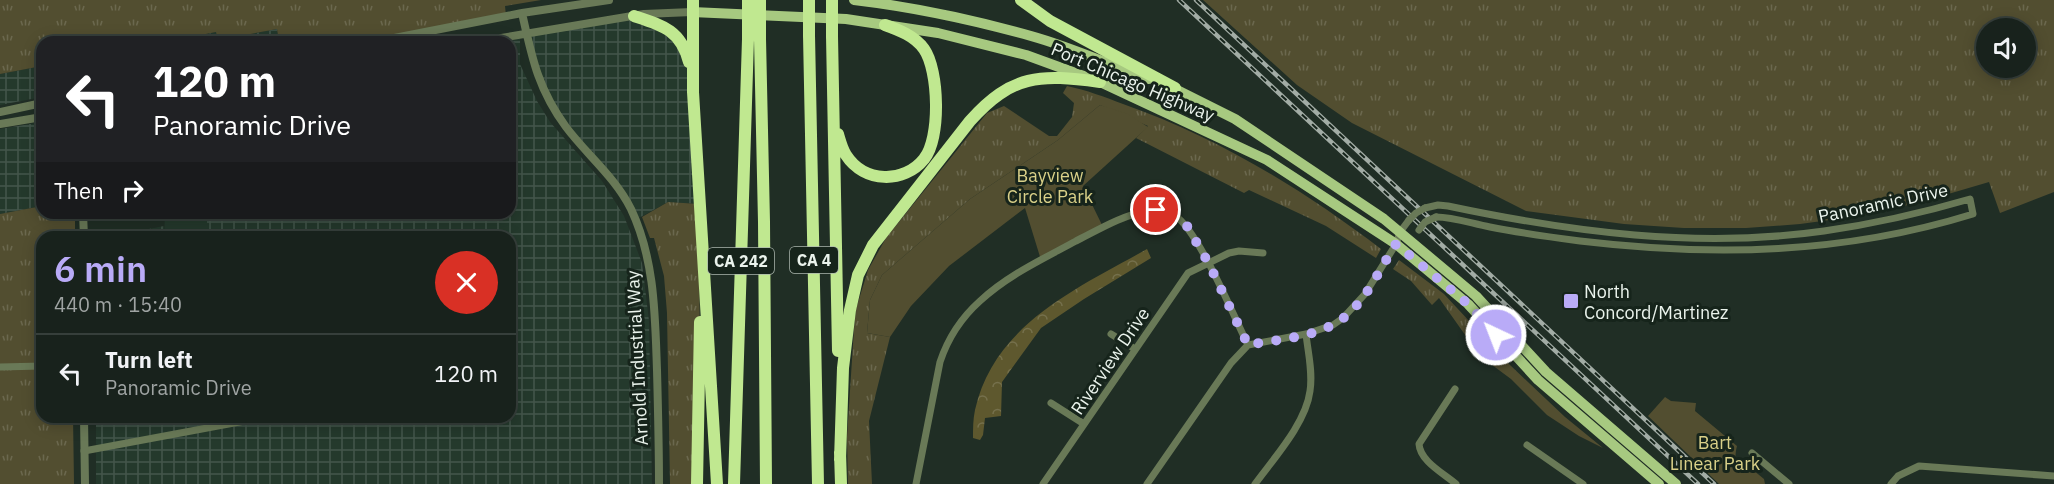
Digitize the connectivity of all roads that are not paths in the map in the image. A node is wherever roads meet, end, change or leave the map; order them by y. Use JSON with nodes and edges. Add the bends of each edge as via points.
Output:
{"nodes":[{"id":1,"x":609,"y":0,"type":"edge"},
{"id":2,"x":748,"y":0,"type":"edge"},
{"id":3,"x":760,"y":0,"type":"edge"},
{"id":4,"x":809,"y":0,"type":"edge"},
{"id":5,"x":832,"y":0,"type":"edge"},
{"id":6,"x":854,"y":0,"type":"edge"},
{"id":7,"x":1022,"y":0,"type":"edge"},
{"id":8,"x":692,"y":6,"type":"edge"},
{"id":9,"x":522,"y":13,"type":"junction"},
{"id":10,"x":634,"y":16,"type":"junction"},
{"id":11,"x":885,"y":25,"type":"junction"},
{"id":12,"x":526,"y":33,"type":"junction"},
{"id":13,"x":405,"y":36,"type":"edge"},
{"id":14,"x":510,"y":36,"type":"edge"},
{"id":15,"x":754,"y":39,"type":"junction"},
{"id":16,"x":1100,"y":82,"type":"junction"},
{"id":17,"x":1175,"y":88,"type":"junction"},
{"id":18,"x":693,"y":92,"type":"junction"},
{"id":19,"x":834,"y":100,"type":"junction"},
{"id":20,"x":36,"y":104,"type":"edge"},
{"id":21,"x":0,"y":112,"type":"edge"},
{"id":22,"x":36,"y":118,"type":"edge"},
{"id":23,"x":0,"y":124,"type":"edge"},
{"id":24,"x":700,"y":221,"type":"junction"},
{"id":25,"x":1403,"y":236,"type":"junction"},
{"id":26,"x":1396,"y":244,"type":"junction"},
{"id":27,"x":1263,"y":253,"type":"dead end"},
{"id":28,"x":1209,"y":264,"type":"junction"},
{"id":29,"x":1111,"y":334,"type":"dead end"},
{"id":30,"x":1306,"y":334,"type":"junction"},
{"id":31,"x":1248,"y":345,"type":"junction"},
{"id":32,"x":1135,"y":350,"type":"junction"},
{"id":33,"x":36,"y":366,"type":"edge"},
{"id":34,"x":0,"y":367,"type":"edge"},
{"id":35,"x":1455,"y":389,"type":"dead end"},
{"id":36,"x":1051,"y":403,"type":"dead end"},
{"id":37,"x":84,"y":423,"type":"edge"},
{"id":38,"x":234,"y":423,"type":"edge"},
{"id":39,"x":1084,"y":424,"type":"junction"},
{"id":40,"x":1527,"y":445,"type":"dead end"},
{"id":41,"x":84,"y":451,"type":"junction"},
{"id":42,"x":1752,"y":453,"type":"dead end"},
{"id":43,"x":840,"y":460,"type":"junction"},
{"id":44,"x":2054,"y":476,"type":"edge"},
{"id":45,"x":85,"y":484,"type":"edge"},
{"id":46,"x":659,"y":484,"type":"edge"},
{"id":47,"x":697,"y":484,"type":"edge"},
{"id":48,"x":717,"y":484,"type":"edge"},
{"id":49,"x":734,"y":484,"type":"edge"},
{"id":50,"x":766,"y":484,"type":"edge"},
{"id":51,"x":818,"y":484,"type":"edge"},
{"id":52,"x":841,"y":484,"type":"edge"},
{"id":53,"x":916,"y":484,"type":"edge"},
{"id":54,"x":1043,"y":484,"type":"edge"},
{"id":55,"x":1147,"y":484,"type":"edge"},
{"id":56,"x":1255,"y":484,"type":"edge"},
{"id":57,"x":1456,"y":484,"type":"edge"},
{"id":58,"x":1583,"y":484,"type":"edge"},
{"id":59,"x":1659,"y":484,"type":"edge"},
{"id":60,"x":1676,"y":484,"type":"edge"},
{"id":61,"x":1789,"y":484,"type":"edge"},
{"id":62,"x":1891,"y":484,"type":"edge"}],
"edges":[{"from":1,"to":9,"type":"street"},
{"from":2,"to":15,"type":"highway","number":"CA 242","bridge":true},
{"from":3,"to":15,"type":"highway","number":"CA 4","bridge":true},
{"from":4,"to":51,"type":"highway","number":"CA 4","bridge":true},
{"from":5,"to":19,"type":"highway","bridge":true},
{"from":6,"to":17,"type":"main road","name":"Port Chicago Highway","via":[[1032,36]]},
{"from":7,"to":17,"type":"highway","via":[[1054,24]]},
{"from":8,"to":10,"type":"street","name":"Port Chicago Highway"},
{"from":8,"to":11,"type":"main road","name":"Port Chicago Highway"},
{"from":8,"to":18,"type":"highway"},
{"from":9,"to":12,"type":"street","name":"Arnold Industrial Way"},
{"from":9,"to":13,"type":"street"},
{"from":10,"to":12,"type":"street","name":"Port Chicago Highway"},
{"from":10,"to":18,"type":"highway","via":[[672,31],[685,48]]},
{"from":11,"to":16,"type":"main road","name":"Port Chicago Highway","via":[[938,33],[1026,55]]},
{"from":11,"to":19,"type":"highway","via":[[904,32],[923,47],[932,68],[934,134],[925,158],[895,177],[873,176],[863,171],[841,145]]},
{"from":12,"to":14,"type":"street","name":"Port Chicago Highway"},
{"from":12,"to":46,"type":"street","name":"Arnold Industrial Way","via":[[547,97],[630,208],[646,251],[655,311]]},
{"from":15,"to":49,"type":"highway","number":"CA 242"},
{"from":15,"to":50,"type":"highway","number":"CA 4","via":[[764,234]]},
{"from":16,"to":26,"type":"main road","name":"Port Chicago Highway","via":[[1267,160]]},
{"from":16,"to":43,"type":"highway","via":[[1044,78],[999,93],[970,121],[873,245],[858,275],[850,310],[843,368]]},
{"from":17,"to":25,"type":"main road","name":"Port Chicago Highway","via":[[1235,118]]},
{"from":18,"to":24,"type":"highway"},
{"from":19,"to":43,"type":"highway"},
{"from":20,"to":21,"type":"street"},
{"from":22,"to":23,"type":"street"},
{"from":24,"to":47,"type":"highway"},
{"from":24,"to":48,"type":"highway"},
{"from":25,"to":25,"type":"street","name":"Panoramic Drive","bridge":true,"via":[[1416,213],[1438,205],[1582,230],[1705,238],[1822,232],[1970,199],[1973,214],[1863,241],[1796,248],[1735,250],[1608,244],[1436,217]]},
{"from":25,"to":26,"type":"street","name":"Panoramic Drive"},
{"from":25,"to":60,"type":"main road","name":"Port Chicago Highway","via":[[1476,296],[1546,372]]},
{"from":26,"to":30,"type":"street","via":[[1352,310],[1333,325]]},
{"from":26,"to":59,"type":"main road","name":"Port Chicago Highway","via":[[1468,304],[1538,380]]},
{"from":27,"to":28,"type":"street","name":"Riverview Drive","via":[[1229,253]]},
{"from":28,"to":31,"type":"street"},
{"from":28,"to":32,"type":"street","name":"Riverview Drive","via":[[1188,273]]},
{"from":28,"to":53,"type":"street","via":[[1187,226],[1175,216],[1156,210],[1103,227],[1011,276],[979,302],[945,347]]},
{"from":29,"to":32,"type":"street"},
{"from":30,"to":31,"type":"street"},
{"from":30,"to":56,"type":"street","via":[[1311,376],[1302,417]]},
{"from":31,"to":55,"type":"street","via":[[1231,363]]},
{"from":32,"to":39,"type":"street","name":"Riverview Drive"},
{"from":33,"to":34,"type":"street"},
{"from":35,"to":57,"type":"street","via":[[1419,444],[1424,458]]},
{"from":36,"to":39,"type":"street"},
{"from":37,"to":41,"type":"street"},
{"from":38,"to":41,"type":"street"},
{"from":39,"to":54,"type":"street","name":"Riverview Drive"},
{"from":40,"to":58,"type":"street"},
{"from":41,"to":45,"type":"street"},
{"from":42,"to":61,"type":"street"},
{"from":43,"to":52,"type":"highway"},
{"from":44,"to":62,"type":"street","via":[[1919,466]]}]}
